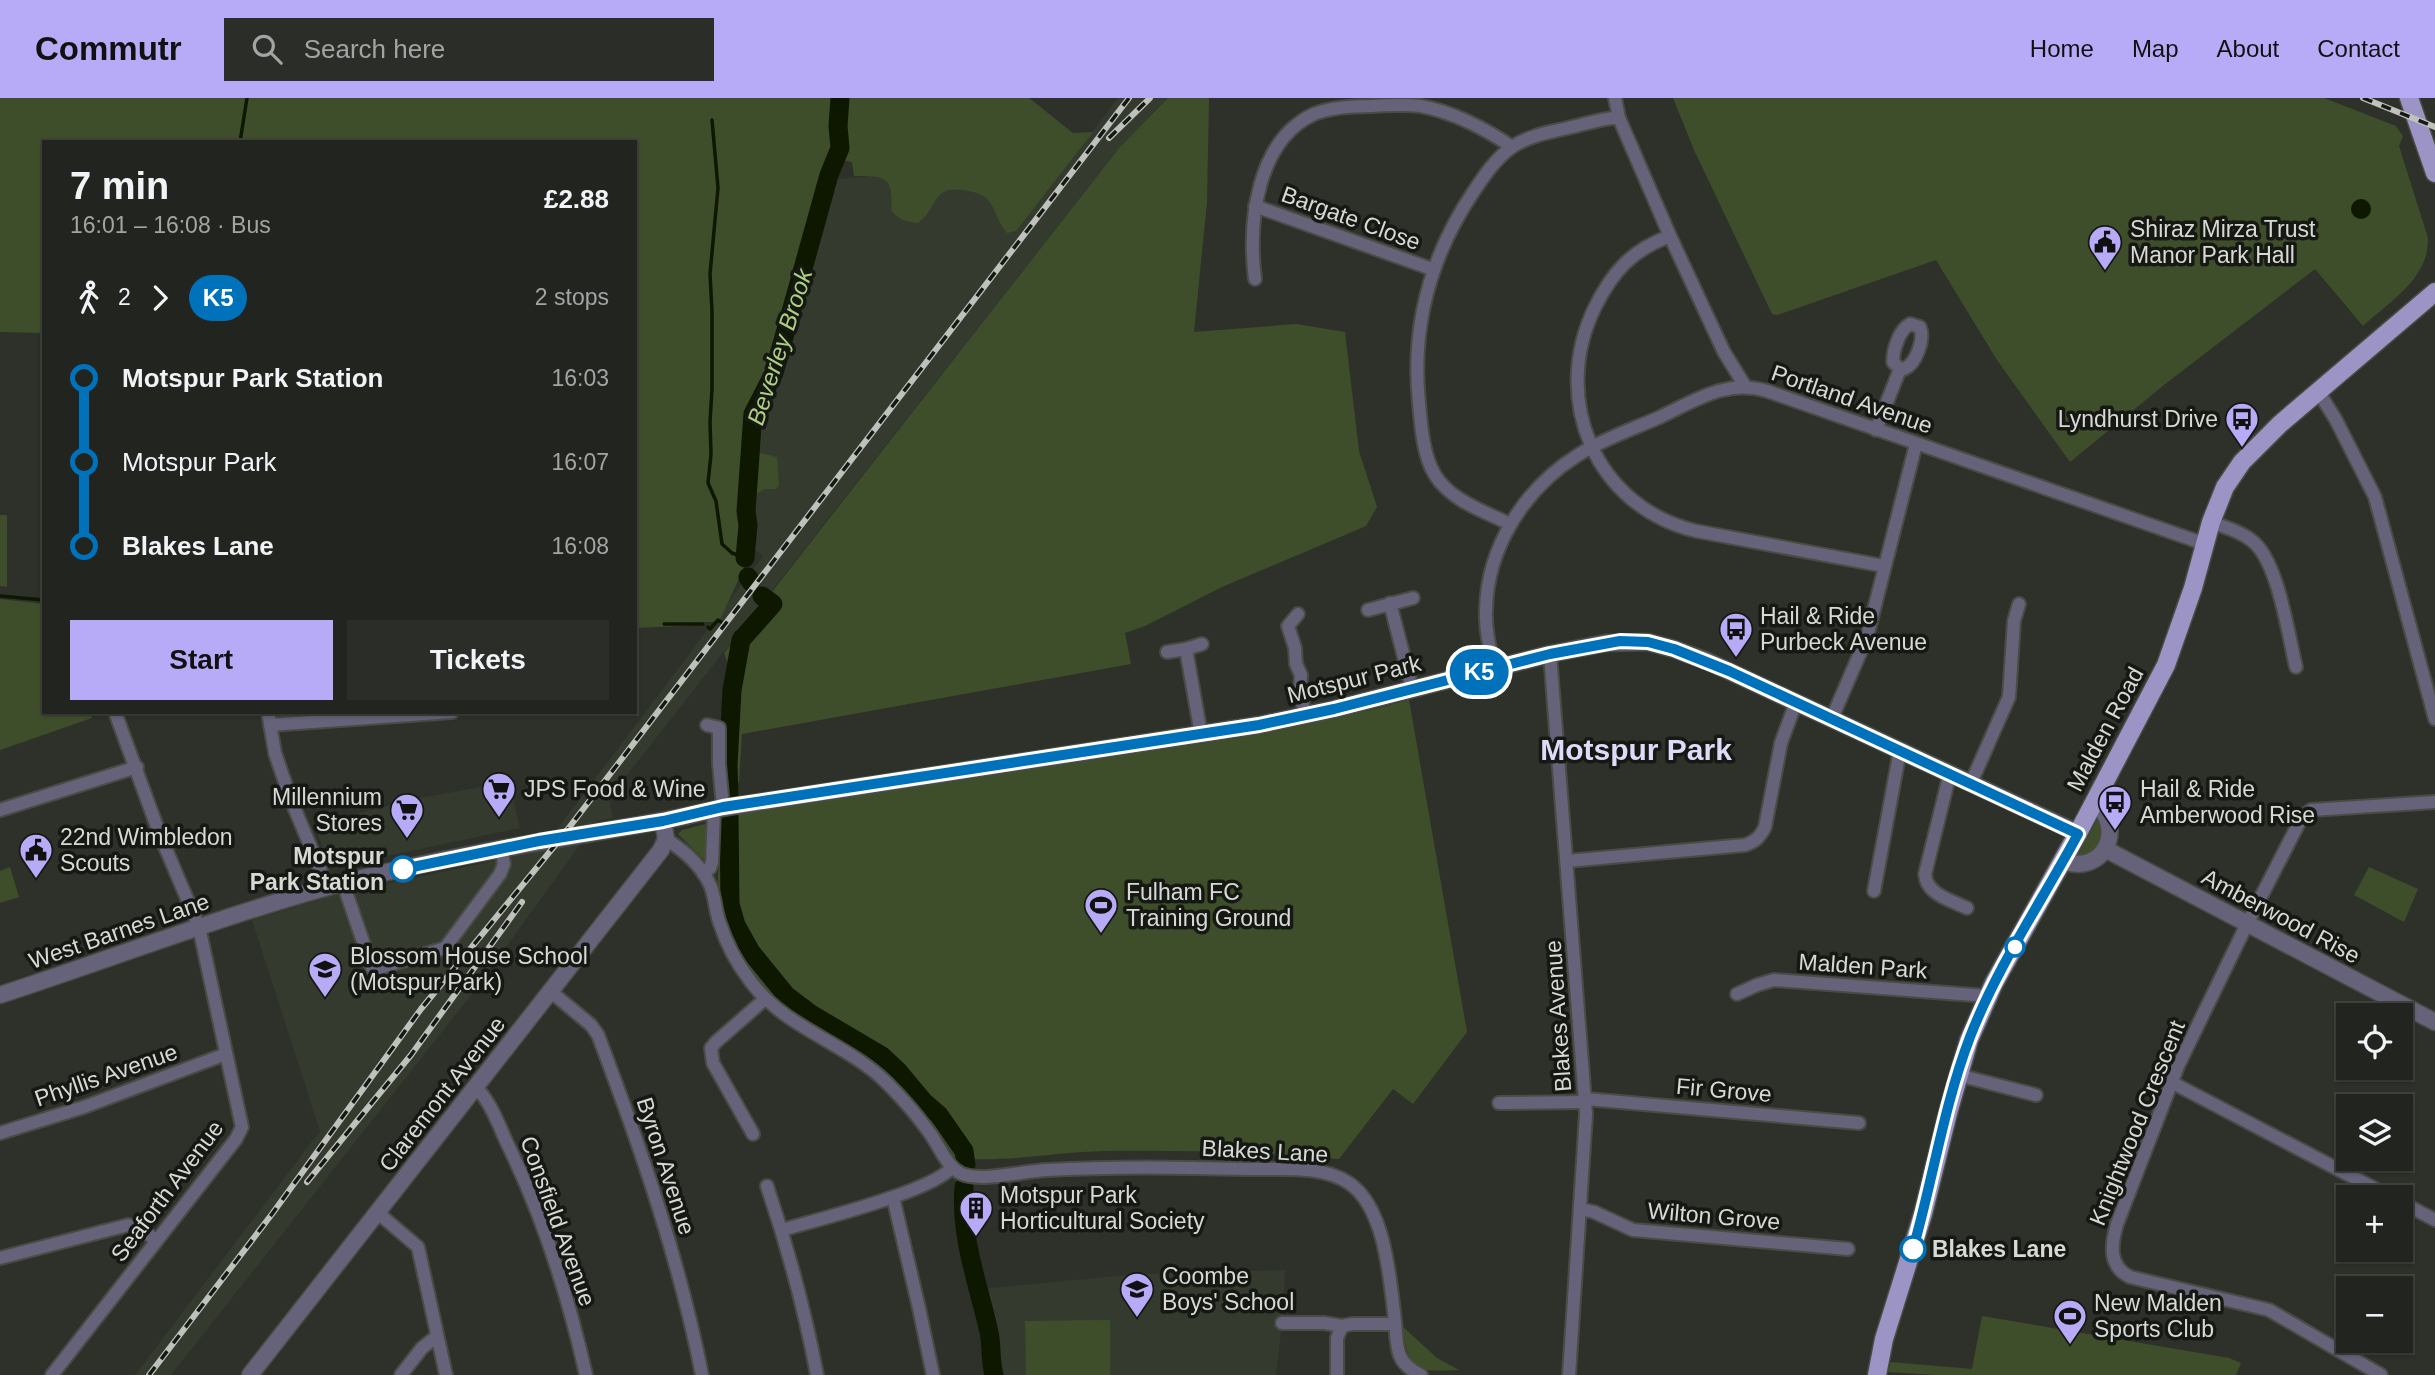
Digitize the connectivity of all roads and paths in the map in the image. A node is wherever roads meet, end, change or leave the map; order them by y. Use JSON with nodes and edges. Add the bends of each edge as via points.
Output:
{"nodes":[{"id":1,"x":1615,"y":98,"type":"edge"},
{"id":2,"x":2409,"y":98,"type":"edge"},
{"id":3,"x":1619,"y":118,"type":"junction"},
{"id":4,"x":1512,"y":147,"type":"junction"},
{"id":5,"x":2435,"y":173,"type":"edge"},
{"id":6,"x":1255,"y":206,"type":"junction"},
{"id":7,"x":1670,"y":236,"type":"junction"},
{"id":8,"x":1432,"y":269,"type":"junction"},
{"id":9,"x":1255,"y":279,"type":"dead end"},
{"id":10,"x":2435,"y":292,"type":"edge"},
{"id":11,"x":1900,"y":369,"type":"dead end"},
{"id":12,"x":1745,"y":386,"type":"junction"},
{"id":13,"x":2318,"y":391,"type":"junction"},
{"id":14,"x":1876,"y":430,"type":"junction"},
{"id":15,"x":1916,"y":444,"type":"junction"},
{"id":16,"x":1591,"y":447,"type":"junction"},
{"id":17,"x":2211,"y":522,"type":"junction"},
{"id":18,"x":1510,"y":524,"type":"junction"},
{"id":19,"x":2205,"y":544,"type":"junction"},
{"id":20,"x":1884,"y":566,"type":"junction"},
{"id":21,"x":1413,"y":598,"type":"dead end"},
{"id":22,"x":1390,"y":603,"type":"junction"},
{"id":23,"x":2019,"y":604,"type":"dead end"},
{"id":24,"x":1368,"y":610,"type":"dead end"},
{"id":25,"x":1298,"y":614,"type":"dead end"},
{"id":26,"x":1202,"y":644,"type":"dead end"},
{"id":27,"x":1185,"y":649,"type":"junction"},
{"id":28,"x":1167,"y":652,"type":"dead end"},
{"id":29,"x":1550,"y":654,"type":"junction"},
{"id":30,"x":2296,"y":667,"type":"dead end"},
{"id":31,"x":1495,"y":668,"type":"junction"},
{"id":32,"x":1412,"y":688,"type":"junction"},
{"id":33,"x":1796,"y":702,"type":"junction"},
{"id":34,"x":116,"y":714,"type":"edge"},
{"id":35,"x":400,"y":714,"type":"edge"},
{"id":36,"x":1305,"y":715,"type":"junction"},
{"id":37,"x":1832,"y":718,"type":"junction"},
{"id":38,"x":269,"y":719,"type":"edge"},
{"id":39,"x":2435,"y":719,"type":"edge"},
{"id":40,"x":708,"y":725,"type":"dead end"},
{"id":41,"x":1201,"y":734,"type":"junction"},
{"id":42,"x":1900,"y":750,"type":"junction"},
{"id":43,"x":137,"y":767,"type":"junction"},
{"id":44,"x":1950,"y":773,"type":"junction"},
{"id":45,"x":1971,"y":783,"type":"junction"},
{"id":46,"x":2095,"y":803,"type":"junction"},
{"id":47,"x":2435,"y":803,"type":"edge"},
{"id":48,"x":722,"y":808,"type":"junction"},
{"id":49,"x":0,"y":810,"type":"edge"},
{"id":50,"x":663,"y":821,"type":"junction"},
{"id":51,"x":2078,"y":834,"type":"junction"},
{"id":52,"x":666,"y":839,"type":"junction"},
{"id":53,"x":501,"y":848,"type":"junction"},
{"id":54,"x":2105,"y":849,"type":"junction"},
{"id":55,"x":1567,"y":861,"type":"junction"},
{"id":56,"x":2063,"y":861,"type":"junction"},
{"id":57,"x":704,"y":873,"type":"junction"},
{"id":58,"x":336,"y":885,"type":"junction"},
{"id":59,"x":1874,"y":891,"type":"dead end"},
{"id":60,"x":1967,"y":908,"type":"dead end"},
{"id":61,"x":2247,"y":923,"type":"junction"},
{"id":62,"x":199,"y":928,"type":"junction"},
{"id":63,"x":550,"y":991,"type":"junction"},
{"id":64,"x":0,"y":995,"type":"edge"},
{"id":65,"x":1737,"y":995,"type":"dead end"},
{"id":66,"x":1987,"y":996,"type":"junction"},
{"id":67,"x":765,"y":999,"type":"junction"},
{"id":68,"x":2433,"y":1017,"type":"edge"},
{"id":69,"x":226,"y":1054,"type":"junction"},
{"id":70,"x":1958,"y":1075,"type":"junction"},
{"id":71,"x":2171,"y":1082,"type":"junction"},
{"id":72,"x":475,"y":1087,"type":"junction"},
{"id":73,"x":2036,"y":1095,"type":"dead end"},
{"id":74,"x":1586,"y":1101,"type":"junction"},
{"id":75,"x":1499,"y":1103,"type":"dead end"},
{"id":76,"x":1860,"y":1123,"type":"dead end"},
{"id":77,"x":0,"y":1133,"type":"edge"},
{"id":78,"x":753,"y":1134,"type":"dead end"},
{"id":79,"x":952,"y":1167,"type":"junction"},
{"id":80,"x":2368,"y":1185,"type":"edge"},
{"id":81,"x":767,"y":1186,"type":"dead end"},
{"id":82,"x":893,"y":1198,"type":"junction"},
{"id":83,"x":2413,"y":1208,"type":"edge"},
{"id":84,"x":1581,"y":1209,"type":"junction"},
{"id":85,"x":377,"y":1213,"type":"junction"},
{"id":86,"x":2435,"y":1220,"type":"edge"},
{"id":87,"x":782,"y":1230,"type":"junction"},
{"id":88,"x":156,"y":1241,"type":"junction"},
{"id":89,"x":1848,"y":1249,"type":"dead end"},
{"id":90,"x":0,"y":1258,"type":"edge"},
{"id":91,"x":1282,"y":1323,"type":"dead end"},
{"id":92,"x":1395,"y":1324,"type":"junction"},
{"id":93,"x":1342,"y":1326,"type":"junction"},
{"id":94,"x":438,"y":1336,"type":"junction"},
{"id":95,"x":52,"y":1375,"type":"edge"},
{"id":96,"x":250,"y":1375,"type":"edge"},
{"id":97,"x":401,"y":1375,"type":"edge"},
{"id":98,"x":446,"y":1375,"type":"edge"},
{"id":99,"x":586,"y":1375,"type":"edge"},
{"id":100,"x":702,"y":1375,"type":"edge"},
{"id":101,"x":817,"y":1375,"type":"edge"},
{"id":102,"x":933,"y":1375,"type":"edge"},
{"id":103,"x":1337,"y":1375,"type":"edge"},
{"id":104,"x":1421,"y":1375,"type":"edge"},
{"id":105,"x":1569,"y":1375,"type":"edge"},
{"id":106,"x":1877,"y":1375,"type":"edge"},
{"id":107,"x":2381,"y":1375,"type":"edge"}],
"edges":[{"from":1,"to":3,"type":"street","name":"Portland Avenue"},
{"from":2,"to":5,"type":"main road"},
{"from":3,"to":4,"type":"street","via":[[1544,134]]},
{"from":3,"to":7,"type":"street","name":"Portland Avenue"},
{"from":4,"to":6,"type":"street","name":"Bargate Close","via":[[1463,121],[1421,106],[1316,113],[1287,133],[1269,162]]},
{"from":4,"to":8,"type":"street","via":[[1468,199]]},
{"from":6,"to":8,"type":"street","name":"Bargate Close"},
{"from":6,"to":9,"type":"street","name":"Bargate Close"},
{"from":7,"to":12,"type":"street","name":"Portland Avenue","via":[[1724,352]]},
{"from":7,"to":16,"type":"street","via":[[1626,261],[1604,289],[1586,328],[1578,359],[1578,387]]},
{"from":8,"to":18,"type":"street","via":[[1416,359],[1429,462],[1445,487]]},
{"from":10,"to":13,"type":"main road","name":"Malden Road"},
{"from":11,"to":14,"type":"street"},
{"from":12,"to":14,"type":"street","name":"Portland Avenue"},
{"from":12,"to":16,"type":"street","via":[[1724,388]]},
{"from":13,"to":17,"type":"main road","name":"Malden Road","via":[[2242,461]]},
{"from":13,"to":39,"type":"street","via":[[2375,497]]},
{"from":14,"to":15,"type":"street","name":"Portland Avenue"},
{"from":15,"to":19,"type":"street","name":"Portland Avenue"},
{"from":15,"to":20,"type":"street"},
{"from":16,"to":18,"type":"street","via":[[1550,475]]},
{"from":16,"to":20,"type":"street","via":[[1628,497],[1671,523]]},
{"from":17,"to":19,"type":"main road","name":"Malden Road"},
{"from":17,"to":30,"type":"street","via":[[2252,540],[2267,557]]},
{"from":18,"to":31,"type":"street","via":[[1486,596]]},
{"from":19,"to":46,"type":"main road","name":"Malden Road","via":[[2166,665]]},
{"from":20,"to":37,"type":"street","via":[[1863,648]]},
{"from":21,"to":22,"type":"street"},
{"from":22,"to":24,"type":"street"},
{"from":22,"to":32,"type":"street"},
{"from":23,"to":45,"type":"street","via":[[2009,697]]},
{"from":25,"to":36,"type":"street","via":[[1288,626],[1301,675]]},
{"from":26,"to":27,"type":"street"},
{"from":27,"to":28,"type":"street"},
{"from":27,"to":41,"type":"street"},
{"from":29,"to":31,"type":"street","name":"Motspur Park"},
{"from":29,"to":33,"type":"street","name":"Motspur Park","via":[[1620,641],[1648,642],[1707,661]]},
{"from":29,"to":55,"type":"street","name":"Blakes Avenue"},
{"from":31,"to":32,"type":"street","name":"Motspur Park"},
{"from":32,"to":36,"type":"street","name":"Motspur Park"},
{"from":33,"to":37,"type":"street","name":"Motspur Park"},
{"from":33,"to":55,"type":"street","via":[[1781,743],[1765,827],[1754,842]]},
{"from":34,"to":43,"type":"street","name":"Seaforth Avenue"},
{"from":35,"to":38,"type":"street"},
{"from":36,"to":41,"type":"street","name":"Motspur Park"},
{"from":37,"to":42,"type":"street","name":"Motspur Park"},
{"from":38,"to":58,"type":"street","via":[[291,800]]},
{"from":40,"to":48,"type":"street","via":[[719,728]]},
{"from":41,"to":48,"type":"street","name":"Motspur Park"},
{"from":42,"to":44,"type":"street","name":"Motspur Park"},
{"from":42,"to":59,"type":"street"},
{"from":43,"to":49,"type":"street"},
{"from":43,"to":62,"type":"street","name":"Seaforth Avenue"},
{"from":44,"to":45,"type":"street","name":"Motspur Park"},
{"from":44,"to":60,"type":"street","via":[[1924,874],[1934,892]]},
{"from":45,"to":51,"type":"street","name":"Motspur Park"},
{"from":46,"to":51,"type":"main road","name":"Malden Road"},
{"from":46,"to":54,"type":"street","via":[[2108,820]]},
{"from":47,"to":61,"type":"street","name":"Knightwood Crescent","via":[[2306,813]]},
{"from":48,"to":50,"type":"street","name":"West Barnes Lane"},
{"from":48,"to":57,"type":"street","via":[[712,862]]},
{"from":50,"to":52,"type":"street"},
{"from":50,"to":53,"type":"street","name":"West Barnes Lane"},
{"from":51,"to":56,"type":"main road","name":"Malden Road"},
{"from":52,"to":57,"type":"street"},
{"from":52,"to":63,"type":"street","name":"Claremont Avenue"},
{"from":53,"to":58,"type":"street","name":"West Barnes Lane"},
{"from":53,"to":58,"type":"street","via":[[504,864],[500,874],[445,948],[376,969]]},
{"from":54,"to":56,"type":"street","via":[[2080,866]]},
{"from":54,"to":61,"type":"street","name":"Amberwood Rise"},
{"from":55,"to":74,"type":"street","name":"Blakes Avenue"},
{"from":56,"to":66,"type":"main road","name":"Malden Road"},
{"from":57,"to":67,"type":"street","via":[[732,951]]},
{"from":58,"to":62,"type":"street","name":"West Barnes Lane"},
{"from":61,"to":68,"type":"street","name":"Amberwood Rise"},
{"from":61,"to":71,"type":"street","name":"Knightwood Crescent"},
{"from":62,"to":64,"type":"street","name":"West Barnes Lane"},
{"from":62,"to":69,"type":"street","name":"Seaforth Avenue"},
{"from":63,"to":72,"type":"street","name":"Claremont Avenue"},
{"from":63,"to":100,"type":"street","name":"Byron Avenue","via":[[598,1035],[663,1219]]},
{"from":65,"to":66,"type":"street","name":"Malden Park","via":[[1774,980]]},
{"from":66,"to":70,"type":"main road","name":"Malden Road"},
{"from":67,"to":78,"type":"street","via":[[711,1048],[713,1063]]},
{"from":67,"to":79,"type":"street","via":[[786,1017],[865,1063],[930,1133]]},
{"from":69,"to":77,"type":"street","name":"Phyllis Avenue"},
{"from":69,"to":88,"type":"street","name":"Seaforth Avenue","via":[[240,1133]]},
{"from":70,"to":73,"type":"street"},
{"from":70,"to":106,"type":"main road","name":"Malden Road"},
{"from":71,"to":80,"type":"street"},
{"from":71,"to":107,"type":"street","name":"Knightwood Crescent","via":[[2117,1224],[2112,1244],[2117,1268],[2141,1280],[2269,1310]]},
{"from":72,"to":85,"type":"street","name":"Claremont Avenue"},
{"from":72,"to":99,"type":"street","name":"Consfield Avenue","via":[[489,1104],[518,1164],[550,1245]]},
{"from":74,"to":75,"type":"street","name":"Fir Grove"},
{"from":74,"to":76,"type":"street","name":"Fir Grove"},
{"from":74,"to":84,"type":"street","name":"Blakes Avenue"},
{"from":79,"to":82,"type":"street","via":[[943,1176]]},
{"from":79,"to":92,"type":"street","name":"Blakes Lane","via":[[984,1176],[1134,1167],[1312,1171],[1338,1177],[1360,1192],[1374,1217],[1387,1262]]},
{"from":81,"to":87,"type":"street"},
{"from":82,"to":87,"type":"street"},
{"from":82,"to":102,"type":"street"},
{"from":83,"to":86,"type":"street"},
{"from":84,"to":89,"type":"street","name":"Wilton Grove","via":[[1633,1230]]},
{"from":84,"to":105,"type":"street","name":"Blakes Avenue"},
{"from":85,"to":94,"type":"street","via":[[418,1247]]},
{"from":85,"to":96,"type":"street","name":"Claremont Avenue"},
{"from":87,"to":101,"type":"street"},
{"from":88,"to":90,"type":"street","via":[[141,1228],[128,1225]]},
{"from":88,"to":95,"type":"street","name":"Seaforth Avenue"},
{"from":91,"to":93,"type":"street"},
{"from":92,"to":93,"type":"street"},
{"from":92,"to":104,"type":"street","name":"Blakes Lane","via":[[1403,1362]]},
{"from":93,"to":103,"type":"street","via":[[1337,1338]]},
{"from":94,"to":97,"type":"street"},
{"from":94,"to":98,"type":"street"}]}
